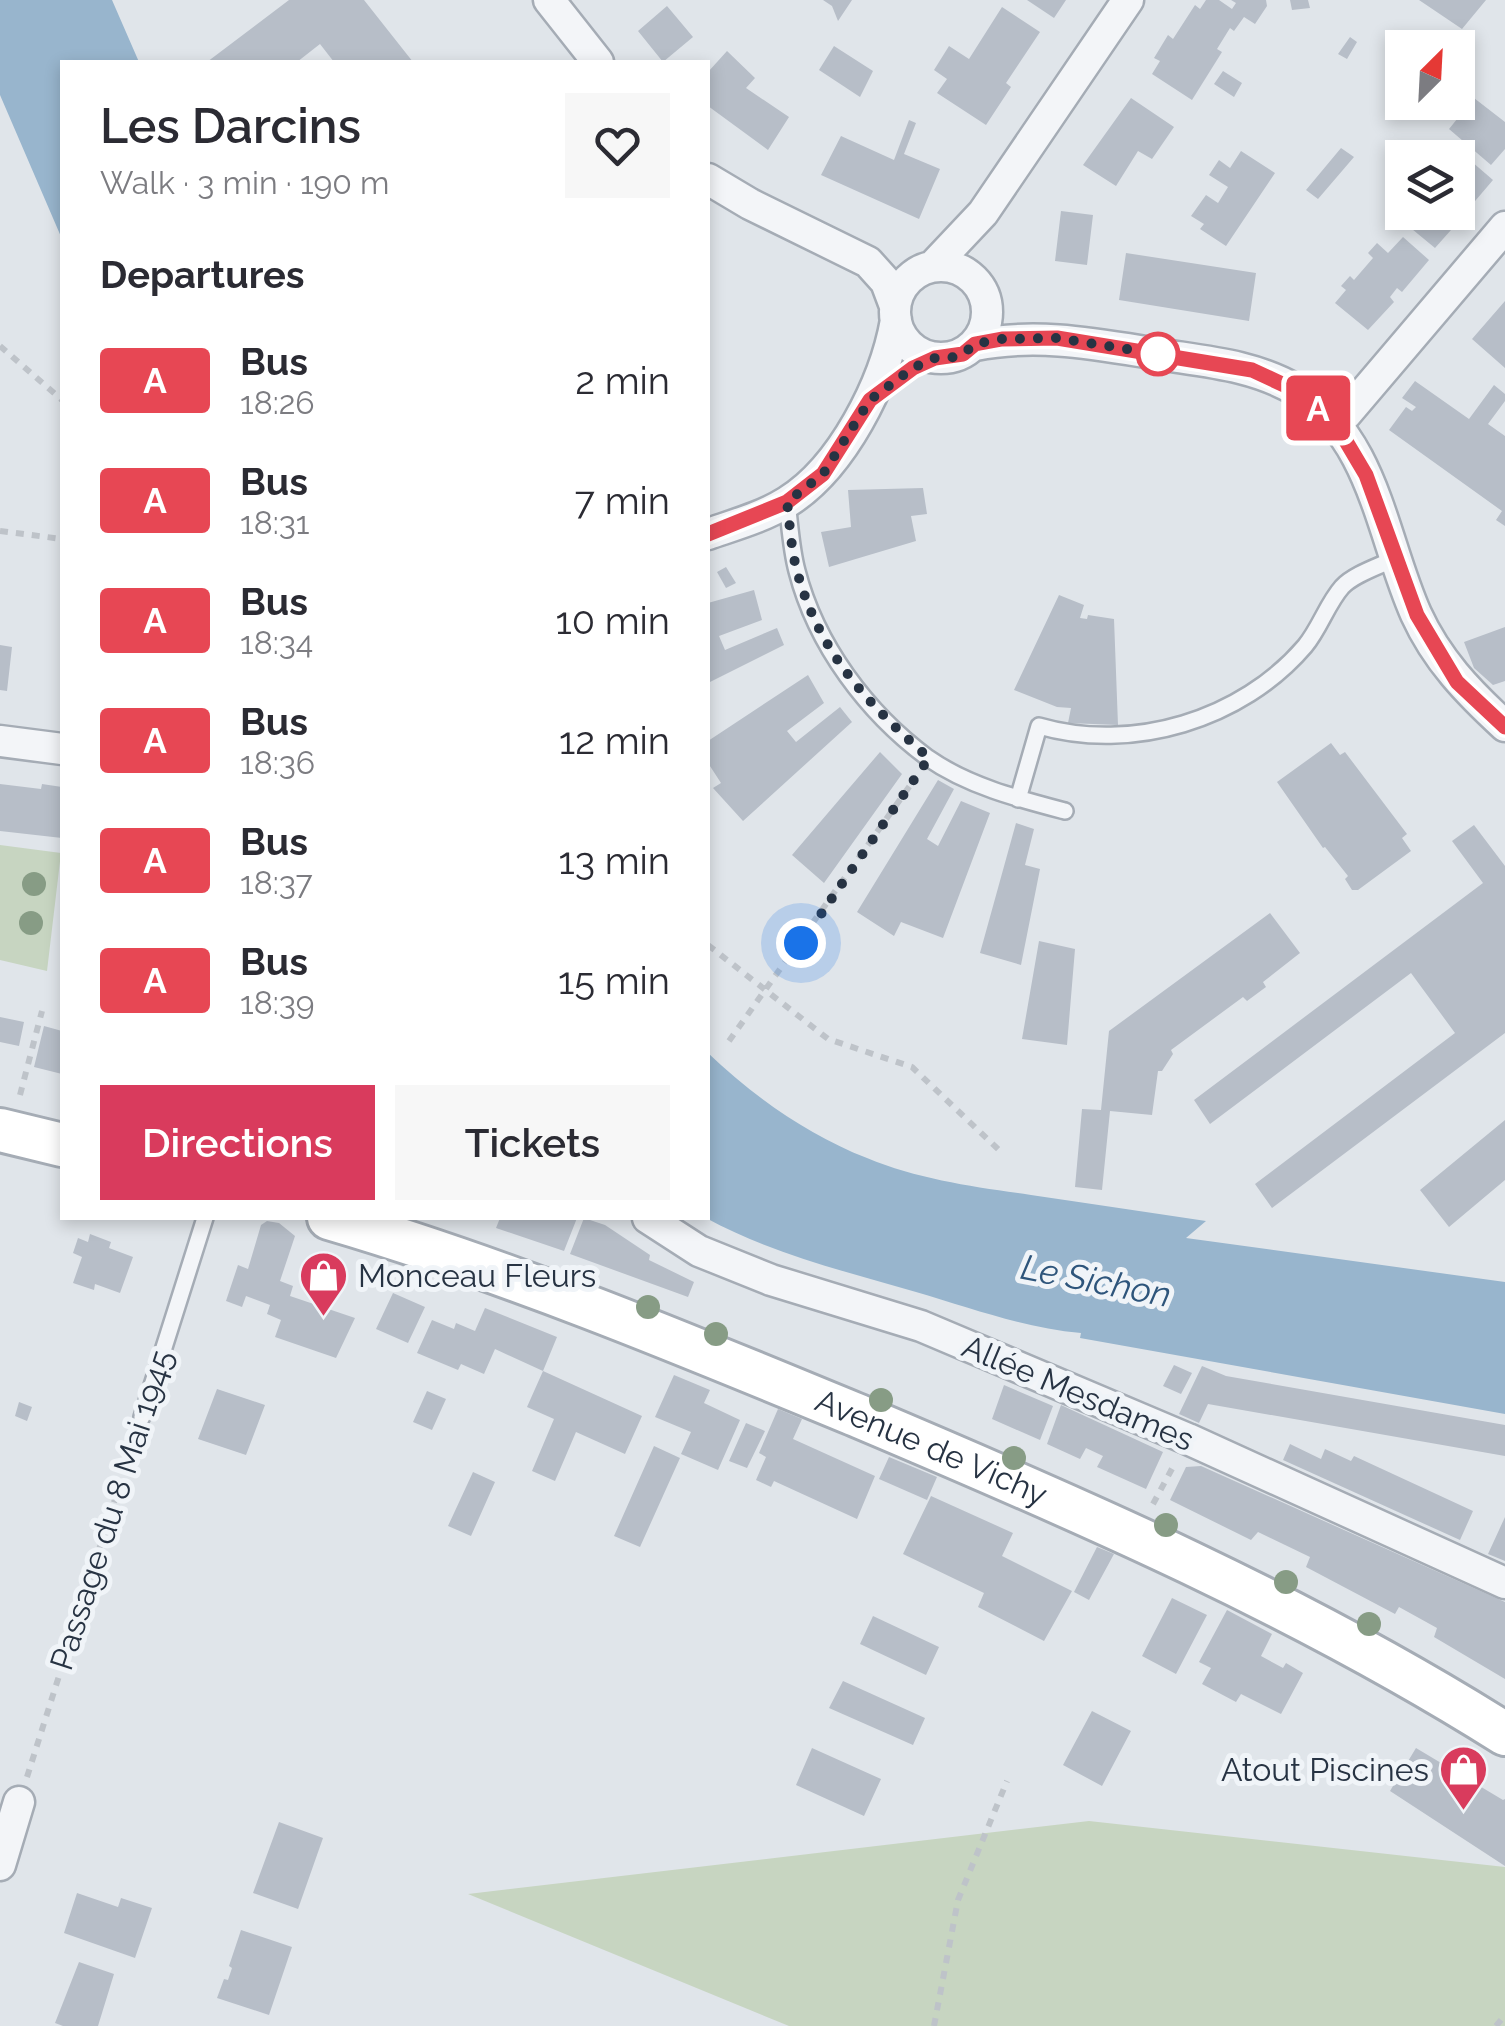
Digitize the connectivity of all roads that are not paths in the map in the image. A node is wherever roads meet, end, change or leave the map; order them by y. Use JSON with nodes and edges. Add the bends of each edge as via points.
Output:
{"nodes":[{"id":1,"x":549,"y":0,"type":"edge"},
{"id":2,"x":1128,"y":0,"type":"edge"},
{"id":3,"x":596,"y":60,"type":"edge"},
{"id":4,"x":710,"y":179,"type":"edge"},
{"id":5,"x":983,"y":213,"type":"junction"},
{"id":6,"x":1505,"y":227,"type":"edge"},
{"id":7,"x":933,"y":266,"type":"junction"},
{"id":8,"x":978,"y":285,"type":"junction"},
{"id":9,"x":896,"y":313,"type":"junction"},
{"id":10,"x":1057,"y":338,"type":"junction"},
{"id":11,"x":975,"y":344,"type":"junction"},
{"id":12,"x":935,"y":358,"type":"junction"},
{"id":13,"x":870,"y":400,"type":"junction"},
{"id":14,"x":1334,"y":421,"type":"junction"},
{"id":15,"x":787,"y":502,"type":"junction"},
{"id":16,"x":710,"y":533,"type":"edge"},
{"id":17,"x":1396,"y":558,"type":"junction"},
{"id":18,"x":1505,"y":726,"type":"edge"},
{"id":19,"x":0,"y":741,"type":"edge"},
{"id":20,"x":60,"y":748,"type":"edge"},
{"id":21,"x":1018,"y":799,"type":"junction"},
{"id":22,"x":1065,"y":811,"type":"dead end"},
{"id":23,"x":10,"y":1113,"type":"edge"},
{"id":24,"x":60,"y":1143,"type":"edge"},
{"id":25,"x":204,"y":1220,"type":"edge"},
{"id":26,"x":336,"y":1220,"type":"edge"},
{"id":27,"x":651,"y":1220,"type":"edge"},
{"id":28,"x":142,"y":1417,"type":"road end"},
{"id":29,"x":1505,"y":1583,"type":"edge"},
{"id":30,"x":1505,"y":1734,"type":"edge"},
{"id":31,"x":19,"y":1802,"type":"road end"},
{"id":32,"x":0,"y":1865,"type":"edge"}],
"edges":[{"from":1,"to":3,"type":"street"},
{"from":2,"to":5,"type":"street"},
{"from":4,"to":9,"type":"street","via":[[868,262],[886,282]]},
{"from":5,"to":7,"type":"street"},
{"from":5,"to":8,"type":"street","via":[[974,252]]},
{"from":6,"to":14,"type":"street"},
{"from":7,"to":8,"type":"street","via":[[948,266]]},
{"from":7,"to":9,"type":"street","via":[[908,280]]},
{"from":8,"to":10,"type":"street","via":[[1007,314]]},
{"from":8,"to":11,"type":"street","via":[[988,319]]},
{"from":9,"to":12,"type":"street","via":[[909,346]]},
{"from":9,"to":13,"type":"street","via":[[890,352]]},
{"from":10,"to":11,"type":"street"},
{"from":10,"to":14,"type":"street","via":[[1252,370],[1297,391]]},
{"from":11,"to":12,"type":"street","via":[[963,354]]},
{"from":12,"to":13,"type":"street"},
{"from":13,"to":15,"type":"street","via":[[823,474]]},
{"from":14,"to":17,"type":"street","via":[[1366,475]]},
{"from":15,"to":16,"type":"street"},
{"from":15,"to":21,"type":"lane","via":[[797,570],[817,627],[850,681],[929,758]]},
{"from":17,"to":18,"type":"street","via":[[1417,615],[1457,682]]},
{"from":17,"to":21,"type":"lane","via":[[1344,584],[1305,646],[1246,698],[1180,725],[1118,736],[1039,726]]},
{"from":19,"to":20,"type":"street"},
{"from":21,"to":22,"type":"lane"},
{"from":23,"to":24,"type":"main road"},
{"from":25,"to":28,"type":"lane","name":"Passage du 8 Mai 1945"},
{"from":26,"to":30,"type":"main road","name":"Avenue de Vichy","via":[[728,1362],[1138,1536],[1405,1673]]},
{"from":27,"to":29,"type":"street","name":"Allée Mesdames","via":[[699,1251],[920,1326]]},
{"from":31,"to":32,"type":"street"}]}
